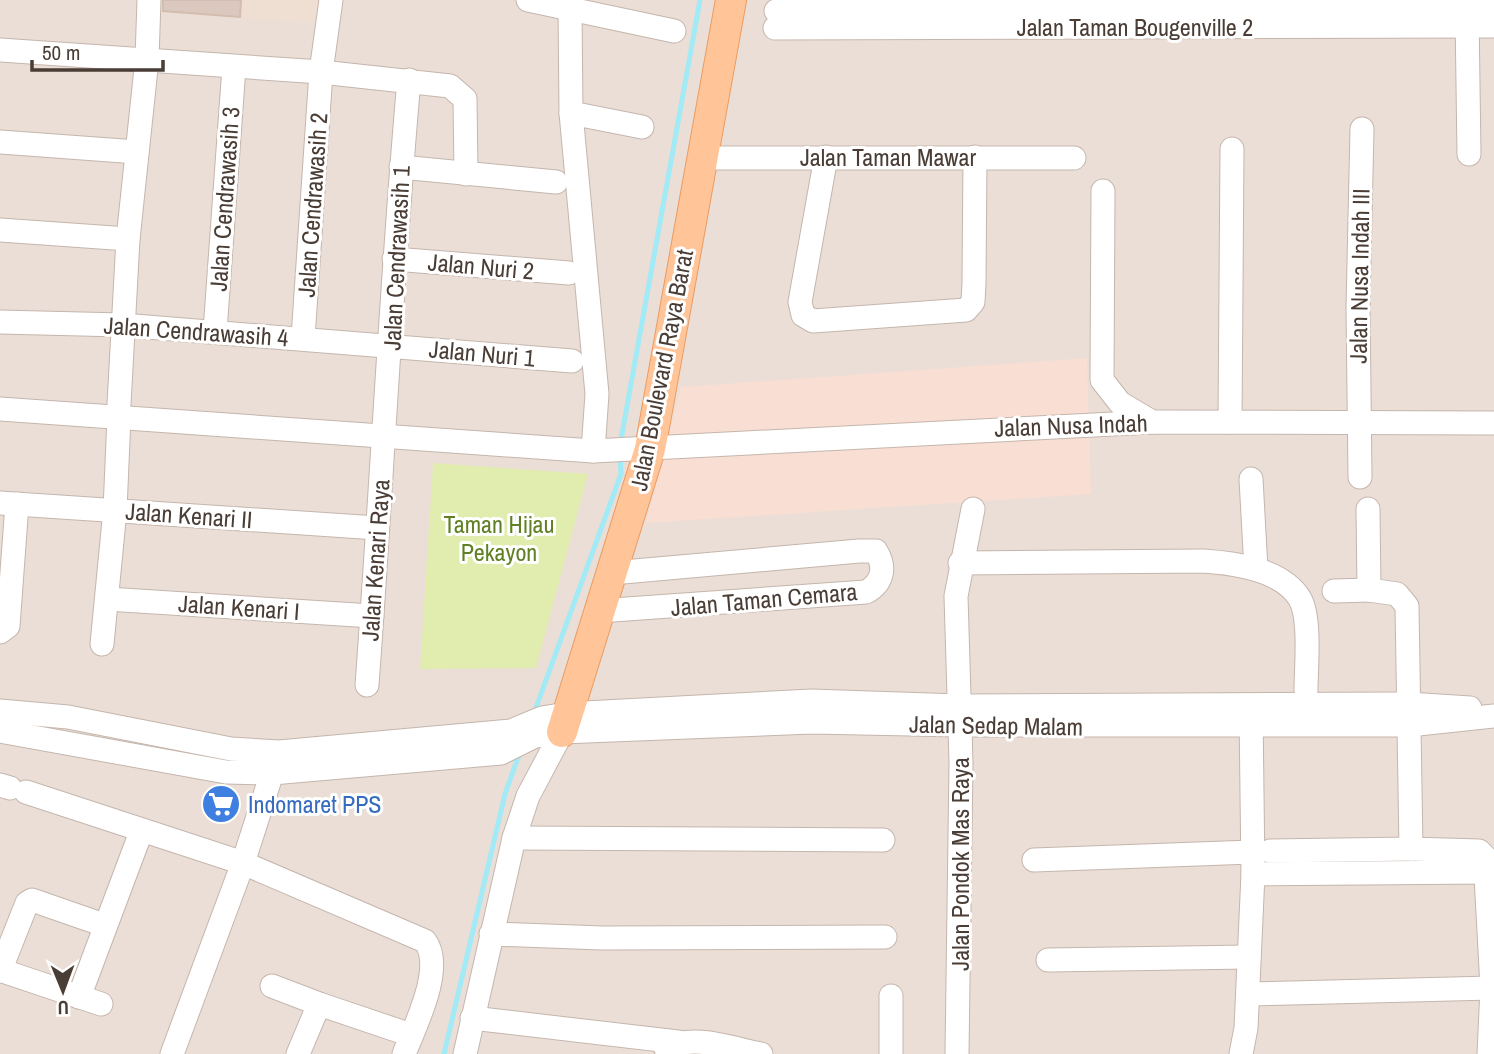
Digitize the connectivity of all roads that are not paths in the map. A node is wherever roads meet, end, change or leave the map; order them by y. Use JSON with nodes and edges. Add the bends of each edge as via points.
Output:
{"nodes":[{"id":1,"x":149,"y":0,"type":"edge"},
{"id":2,"x":331,"y":0,"type":"edge"},
{"id":3,"x":528,"y":0,"type":"edge"},
{"id":4,"x":731,"y":0,"type":"edge"},
{"id":5,"x":568,"y":4,"type":"edge"},
{"id":6,"x":1494,"y":9,"type":"edge"},
{"id":7,"x":1234,"y":12,"type":"edge"},
{"id":8,"x":1467,"y":12,"type":"edge"},
{"id":9,"x":776,"y":20,"type":"dead end"},
{"id":10,"x":1494,"y":26,"type":"edge"},
{"id":11,"x":674,"y":31,"type":"dead end"},
{"id":12,"x":0,"y":50,"type":"edge"},
{"id":13,"x":147,"y":59,"type":"junction"},
{"id":14,"x":234,"y":67,"type":"junction"},
{"id":15,"x":321,"y":72,"type":"junction"},
{"id":16,"x":409,"y":80,"type":"junction"},
{"id":17,"x":571,"y":113,"type":"junction"},
{"id":18,"x":642,"y":127,"type":"dead end"},
{"id":19,"x":1362,"y":130,"type":"dead end"},
{"id":20,"x":0,"y":142,"type":"edge"},
{"id":21,"x":1232,"y":149,"type":"dead end"},
{"id":22,"x":137,"y":152,"type":"junction"},
{"id":23,"x":1469,"y":154,"type":"dead end"},
{"id":24,"x":826,"y":157,"type":"junction"},
{"id":25,"x":975,"y":157,"type":"junction"},
{"id":26,"x":702,"y":158,"type":"junction"},
{"id":27,"x":1074,"y":158,"type":"dead end"},
{"id":28,"x":401,"y":167,"type":"junction"},
{"id":29,"x":466,"y":174,"type":"junction"},
{"id":30,"x":556,"y":182,"type":"dead end"},
{"id":31,"x":1102,"y":191,"type":"dead end"},
{"id":32,"x":0,"y":230,"type":"edge"},
{"id":33,"x":128,"y":239,"type":"junction"},
{"id":34,"x":394,"y":259,"type":"junction"},
{"id":35,"x":569,"y":273,"type":"dead end"},
{"id":36,"x":0,"y":322,"type":"edge"},
{"id":37,"x":122,"y":325,"type":"junction"},
{"id":38,"x":215,"y":331,"type":"junction"},
{"id":39,"x":303,"y":338,"type":"junction"},
{"id":40,"x":391,"y":345,"type":"junction"},
{"id":41,"x":572,"y":361,"type":"dead end"},
{"id":42,"x":0,"y":409,"type":"edge"},
{"id":43,"x":119,"y":411,"type":"junction"},
{"id":44,"x":1152,"y":422,"type":"junction"},
{"id":45,"x":1230,"y":422,"type":"junction"},
{"id":46,"x":1361,"y":423,"type":"junction"},
{"id":47,"x":1494,"y":423,"type":"edge"},
{"id":48,"x":384,"y":436,"type":"junction"},
{"id":49,"x":642,"y":450,"type":"junction"},
{"id":50,"x":601,"y":451,"type":"junction"},
{"id":51,"x":1360,"y":477,"type":"dead end"},
{"id":52,"x":1251,"y":479,"type":"dead end"},
{"id":53,"x":9,"y":503,"type":"edge"},
{"id":54,"x":973,"y":509,"type":"dead end"},
{"id":55,"x":1368,"y":509,"type":"dead end"},
{"id":56,"x":115,"y":510,"type":"junction"},
{"id":57,"x":377,"y":528,"type":"junction"},
{"id":58,"x":960,"y":563,"type":"junction"},
{"id":59,"x":1256,"y":569,"type":"junction"},
{"id":60,"x":612,"y":573,"type":"junction"},
{"id":61,"x":1369,"y":590,"type":"junction"},
{"id":62,"x":1334,"y":592,"type":"dead end"},
{"id":63,"x":107,"y":599,"type":"junction"},
{"id":64,"x":599,"y":611,"type":"junction"},
{"id":65,"x":372,"y":616,"type":"junction"},
{"id":66,"x":0,"y":632,"type":"edge"},
{"id":67,"x":102,"y":644,"type":"dead end"},
{"id":68,"x":367,"y":685,"type":"dead end"},
{"id":69,"x":1306,"y":690,"type":"dead end"},
{"id":70,"x":1494,"y":710,"type":"edge"},
{"id":71,"x":0,"y":711,"type":"edge"},
{"id":72,"x":1409,"y":715,"type":"junction"},
{"id":73,"x":960,"y":716,"type":"junction"},
{"id":74,"x":1251,"y":716,"type":"junction"},
{"id":75,"x":1494,"y":716,"type":"edge"},
{"id":76,"x":551,"y":725,"type":"junction"},
{"id":77,"x":0,"y":731,"type":"edge"},
{"id":78,"x":138,"y":731,"type":"junction"},
{"id":79,"x":132,"y":754,"type":"junction"},
{"id":80,"x":272,"y":773,"type":"junction"},
{"id":81,"x":12,"y":788,"type":"edge"},
{"id":82,"x":141,"y":832,"type":"junction"},
{"id":83,"x":514,"y":838,"type":"junction"},
{"id":84,"x":883,"y":840,"type":"dead end"},
{"id":85,"x":1412,"y":849,"type":"junction"},
{"id":86,"x":1258,"y":859,"type":"junction"},
{"id":87,"x":1034,"y":860,"type":"dead end"},
{"id":88,"x":243,"y":863,"type":"junction"},
{"id":89,"x":1486,"y":872,"type":"junction"},
{"id":90,"x":104,"y":925,"type":"junction"},
{"id":91,"x":491,"y":934,"type":"junction"},
{"id":92,"x":885,"y":937,"type":"dead end"},
{"id":93,"x":1249,"y":957,"type":"junction"},
{"id":94,"x":1048,"y":960,"type":"dead end"},
{"id":95,"x":0,"y":971,"type":"edge"},
{"id":96,"x":272,"y":986,"type":"dead end"},
{"id":97,"x":1492,"y":988,"type":"edge"},
{"id":98,"x":1248,"y":994,"type":"junction"},
{"id":99,"x":891,"y":996,"type":"dead end"},
{"id":100,"x":319,"y":1004,"type":"junction"},
{"id":101,"x":472,"y":1018,"type":"junction"},
{"id":102,"x":678,"y":1042,"type":"junction"},
{"id":103,"x":407,"y":1045,"type":"edge"},
{"id":104,"x":172,"y":1054,"type":"edge"},
{"id":105,"x":298,"y":1054,"type":"edge"},
{"id":106,"x":466,"y":1054,"type":"edge"},
{"id":107,"x":657,"y":1054,"type":"edge"},
{"id":108,"x":761,"y":1054,"type":"edge"},
{"id":109,"x":891,"y":1054,"type":"edge"},
{"id":110,"x":957,"y":1054,"type":"edge"},
{"id":111,"x":1241,"y":1054,"type":"edge"},
{"id":112,"x":1489,"y":1054,"type":"edge"}],
"edges":[{"from":1,"to":13,"type":"street"},
{"from":2,"to":15,"type":"street","name":"Jalan Cendrawasih 2"},
{"from":3,"to":5,"type":"street"},
{"from":4,"to":26,"type":"main road","name":"Jalan Boulevard Raya Barat"},
{"from":5,"to":11,"type":"street"},
{"from":5,"to":17,"type":"street"},
{"from":6,"to":8,"type":"street","name":"Jalan Taman Bougenville 2"},
{"from":7,"to":8,"type":"street","name":"Jalan Taman Bougenville 2"},
{"from":7,"to":9,"type":"street","name":"Jalan Taman Bougenville 2"},
{"from":8,"to":10,"type":"street","name":"Jalan Taman Bougenville 2"},
{"from":8,"to":23,"type":"street"},
{"from":12,"to":13,"type":"street"},
{"from":13,"to":14,"type":"street"},
{"from":13,"to":22,"type":"street"},
{"from":14,"to":15,"type":"street"},
{"from":14,"to":38,"type":"street","name":"Jalan Cendrawasih 3"},
{"from":15,"to":16,"type":"street"},
{"from":15,"to":39,"type":"street","name":"Jalan Cendrawasih 2"},
{"from":16,"to":28,"type":"street","name":"Jalan Cendrawasih 1"},
{"from":16,"to":29,"type":"street","via":[[450,86],[465,96]]},
{"from":17,"to":18,"type":"street"},
{"from":17,"to":50,"type":"street"},
{"from":19,"to":46,"type":"street","name":"Jalan Nusa Indah III","via":[[1357,356]]},
{"from":20,"to":22,"type":"street"},
{"from":21,"to":45,"type":"street"},
{"from":22,"to":33,"type":"street"},
{"from":24,"to":25,"type":"street","name":"Jalan Taman Mawar"},
{"from":24,"to":25,"type":"street","via":[[800,302],[803,315],[813,321],[966,310],[973,302]]},
{"from":24,"to":26,"type":"street","name":"Jalan Taman Mawar"},
{"from":25,"to":27,"type":"street","name":"Jalan Taman Mawar"},
{"from":26,"to":49,"type":"main road","name":"Jalan Boulevard Raya Barat"},
{"from":28,"to":29,"type":"street"},
{"from":28,"to":34,"type":"street","name":"Jalan Cendrawasih 1"},
{"from":29,"to":30,"type":"street"},
{"from":31,"to":44,"type":"street","via":[[1102,380],[1120,402]]},
{"from":32,"to":33,"type":"street"},
{"from":33,"to":37,"type":"street"},
{"from":34,"to":35,"type":"street","name":"Jalan Nuri 2"},
{"from":34,"to":40,"type":"street","name":"Jalan Cendrawasih 1"},
{"from":36,"to":37,"type":"street","name":"Jalan Cendrawasih 4"},
{"from":37,"to":38,"type":"street","name":"Jalan Cendrawasih 4"},
{"from":37,"to":43,"type":"street"},
{"from":38,"to":39,"type":"street","name":"Jalan Cendrawasih 4"},
{"from":39,"to":40,"type":"street","name":"Jalan Cendrawasih 4"},
{"from":40,"to":41,"type":"street","name":"Jalan Nuri 1"},
{"from":40,"to":48,"type":"street","name":"Jalan Cendrawasih 1"},
{"from":42,"to":43,"type":"street","name":"Jalan Nusa Indah"},
{"from":43,"to":48,"type":"street","name":"Jalan Nusa Indah"},
{"from":43,"to":56,"type":"street"},
{"from":44,"to":45,"type":"street","name":"Jalan Nusa Indah"},
{"from":44,"to":49,"type":"street","name":"Jalan Nusa Indah"},
{"from":45,"to":46,"type":"street","name":"Jalan Nusa Indah"},
{"from":46,"to":47,"type":"street","name":"Jalan Nusa Indah"},
{"from":46,"to":51,"type":"street","name":"Jalan Nusa Indah III"},
{"from":48,"to":50,"type":"street","name":"Jalan Nusa Indah"},
{"from":48,"to":57,"type":"street","name":"Jalan Kenari Raya"},
{"from":49,"to":50,"type":"street","name":"Jalan Nusa Indah"},
{"from":49,"to":60,"type":"main road","name":"Jalan Boulevard Raya Barat"},
{"from":52,"to":59,"type":"street"},
{"from":53,"to":56,"type":"street","name":"Jalan Kenari II"},
{"from":53,"to":66,"type":"street","via":[[8,626]]},
{"from":54,"to":58,"type":"street","name":"Jalan Pondok Mas Raya"},
{"from":55,"to":61,"type":"street"},
{"from":56,"to":57,"type":"street","name":"Jalan Kenari II"},
{"from":56,"to":63,"type":"street"},
{"from":57,"to":65,"type":"street","name":"Jalan Kenari Raya"},
{"from":58,"to":59,"type":"street","via":[[1203,561]]},
{"from":58,"to":73,"type":"street","name":"Jalan Pondok Mas Raya","via":[[956,596]]},
{"from":59,"to":69,"type":"street","via":[[1287,586],[1300,600],[1305,618]]},
{"from":60,"to":64,"type":"main road","name":"Jalan Boulevard Raya Barat"},
{"from":60,"to":64,"type":"street","name":"Jalan Taman Cemara","via":[[876,551],[882,576],[866,592]]},
{"from":61,"to":62,"type":"street"},
{"from":61,"to":72,"type":"street","via":[[1398,594],[1405,600]]},
{"from":63,"to":65,"type":"street","name":"Jalan Kenari I"},
{"from":63,"to":67,"type":"street"},
{"from":64,"to":76,"type":"main road","name":"Jalan Boulevard Raya Barat"},
{"from":65,"to":68,"type":"street","name":"Jalan Kenari Raya"},
{"from":70,"to":72,"type":"street","name":"Jalan Sedap Malam"},
{"from":71,"to":78,"type":"street","name":"Jalan Sedap Malam","via":[[68,717]]},
{"from":72,"to":74,"type":"street","name":"Jalan Sedap Malam"},
{"from":72,"to":75,"type":"street","name":"Jalan Sedap Malam"},
{"from":72,"to":85,"type":"street"},
{"from":73,"to":74,"type":"street","name":"Jalan Sedap Malam"},
{"from":73,"to":76,"type":"street","name":"Jalan Sedap Malam"},
{"from":73,"to":110,"type":"street","name":"Jalan Pondok Mas Raya"},
{"from":74,"to":86,"type":"street"},
{"from":76,"to":78,"type":"street","name":"Jalan Sedap Malam","via":[[279,752],[231,749]]},
{"from":76,"to":80,"type":"street","name":"Jalan Sedap Malam","via":[[501,753]]},
{"from":76,"to":83,"type":"street"},
{"from":77,"to":79,"type":"street"},
{"from":78,"to":79,"type":"street"},
{"from":79,"to":80,"type":"street","via":[[226,772]]},
{"from":80,"to":88,"type":"street"},
{"from":81,"to":82,"type":"street"},
{"from":82,"to":88,"type":"street"},
{"from":82,"to":90,"type":"street"},
{"from":83,"to":84,"type":"street"},
{"from":83,"to":91,"type":"street"},
{"from":85,"to":86,"type":"street"},
{"from":85,"to":89,"type":"street","via":[[1479,851],[1485,856]]},
{"from":86,"to":87,"type":"street"},
{"from":86,"to":89,"type":"street"},
{"from":86,"to":93,"type":"street"},
{"from":88,"to":103,"type":"street","via":[[425,941],[433,968]]},
{"from":88,"to":104,"type":"street"},
{"from":89,"to":97,"type":"street"},
{"from":90,"to":95,"type":"street","via":[[32,900]]},
{"from":90,"to":95,"type":"street","via":[[90,1001]]},
{"from":91,"to":92,"type":"street"},
{"from":91,"to":101,"type":"street"},
{"from":93,"to":94,"type":"street"},
{"from":93,"to":98,"type":"street"},
{"from":96,"to":100,"type":"street"},
{"from":97,"to":98,"type":"street"},
{"from":97,"to":112,"type":"street"},
{"from":98,"to":111,"type":"street"},
{"from":99,"to":109,"type":"street"},
{"from":100,"to":103,"type":"street"},
{"from":100,"to":105,"type":"street"},
{"from":101,"to":102,"type":"street"},
{"from":101,"to":106,"type":"street"},
{"from":102,"to":107,"type":"street"},
{"from":102,"to":108,"type":"street"}]}
